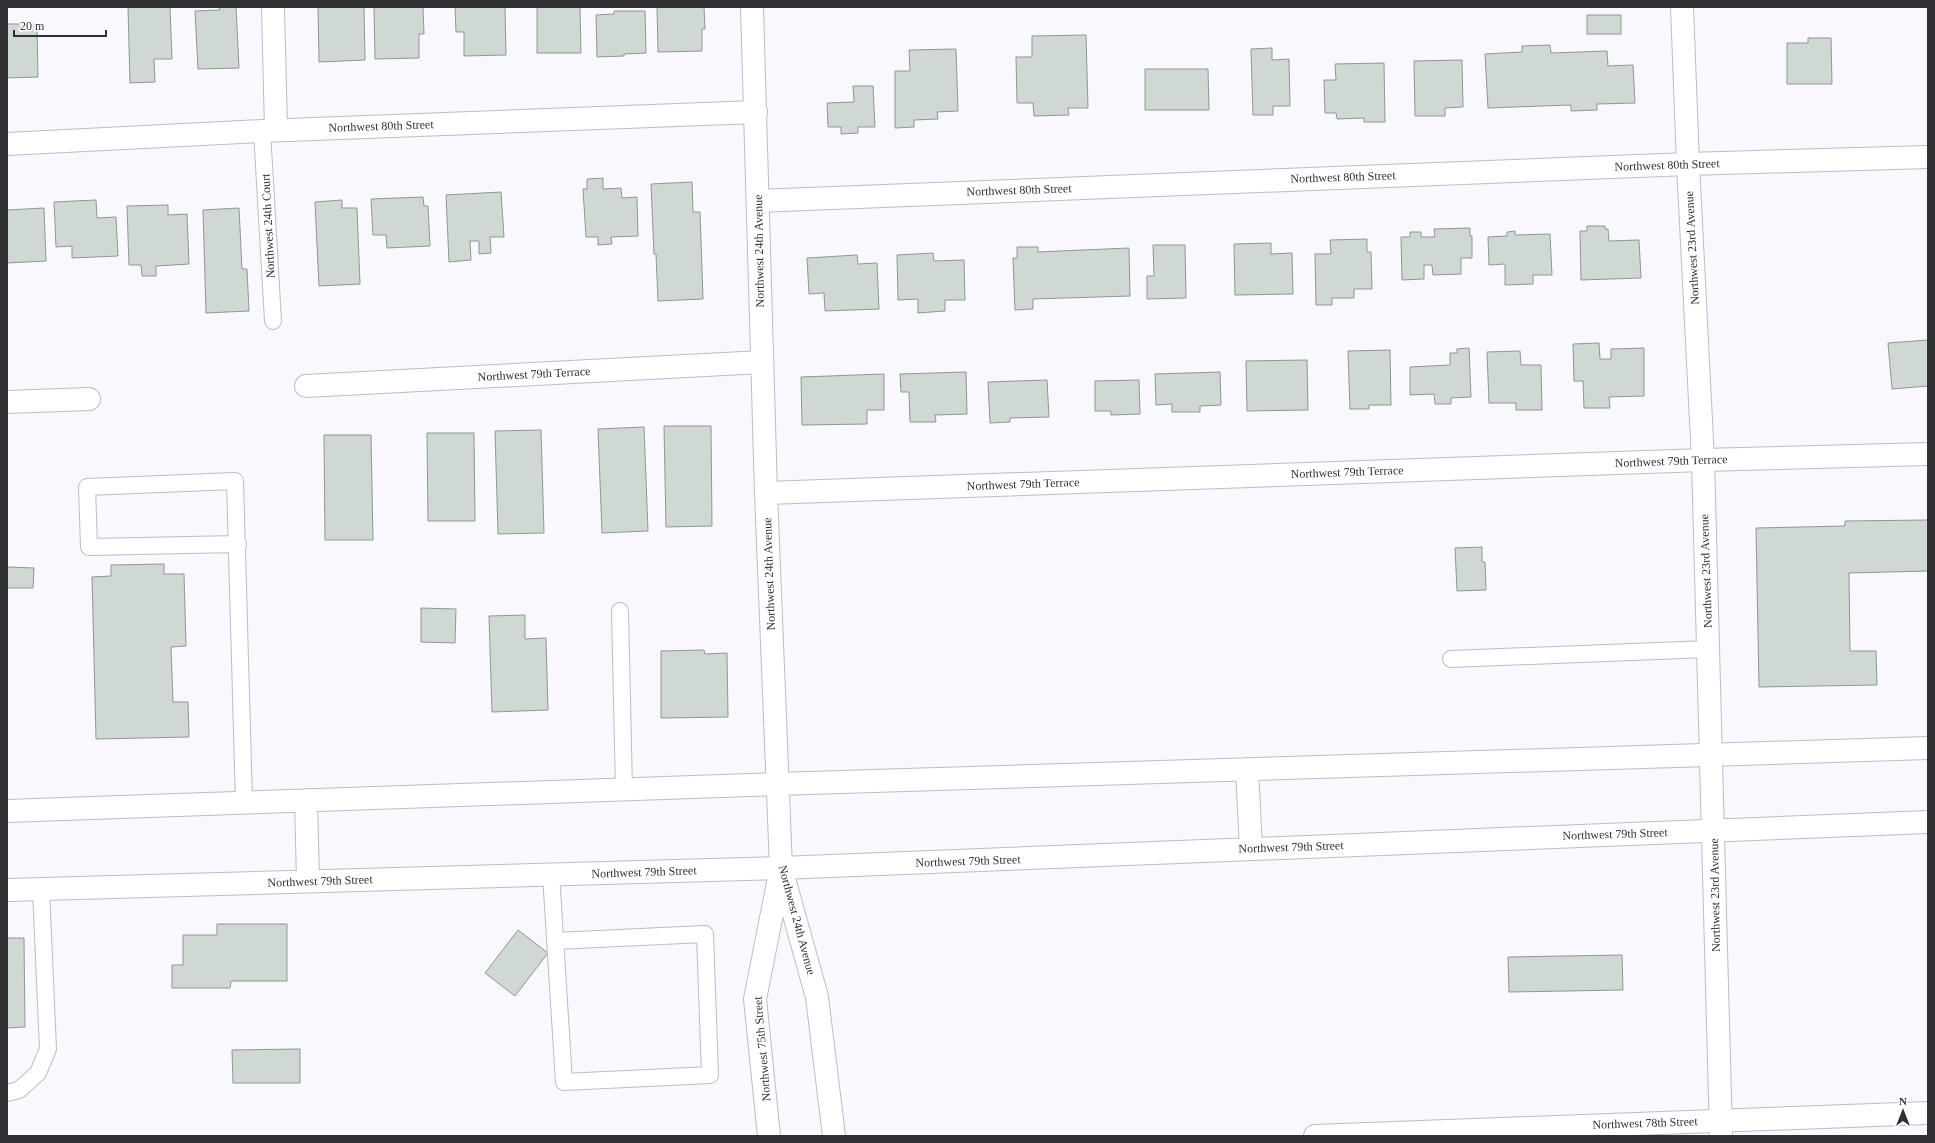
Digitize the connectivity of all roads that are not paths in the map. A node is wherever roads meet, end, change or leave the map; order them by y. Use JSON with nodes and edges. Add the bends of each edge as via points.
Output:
{"nodes":[{"id":1,"x":273,"y":7,"type":"edge"},
{"id":2,"x":752,"y":7,"type":"edge"},
{"id":3,"x":1682,"y":7,"type":"edge"},
{"id":4,"x":756,"y":112,"type":"junction"},
{"id":5,"x":269,"y":130,"type":"junction"},
{"id":6,"x":7,"y":144,"type":"edge"},
{"id":7,"x":1928,"y":156,"type":"edge"},
{"id":8,"x":1688,"y":164,"type":"junction"},
{"id":9,"x":758,"y":201,"type":"junction"},
{"id":10,"x":273,"y":321,"type":"dead end"},
{"id":11,"x":762,"y":362,"type":"junction"},
{"id":12,"x":306,"y":386,"type":"dead end"},
{"id":13,"x":90,"y":399,"type":"dead end"},
{"id":14,"x":7,"y":402,"type":"edge"},
{"id":15,"x":1928,"y":454,"type":"edge"},
{"id":16,"x":1703,"y":460,"type":"junction"},
{"id":17,"x":766,"y":493,"type":"junction"},
{"id":18,"x":238,"y":544,"type":"junction"},
{"id":19,"x":620,"y":611,"type":"dead end"},
{"id":20,"x":1708,"y":649,"type":"junction"},
{"id":21,"x":1451,"y":659,"type":"dead end"},
{"id":22,"x":1928,"y":748,"type":"edge"},
{"id":23,"x":1710,"y":755,"type":"junction"},
{"id":24,"x":1247,"y":769,"type":"junction"},
{"id":25,"x":777,"y":784,"type":"junction"},
{"id":26,"x":624,"y":790,"type":"junction"},
{"id":27,"x":306,"y":800,"type":"junction"},
{"id":28,"x":244,"y":802,"type":"junction"},
{"id":29,"x":7,"y":811,"type":"edge"},
{"id":30,"x":1928,"y":822,"type":"edge"},
{"id":31,"x":1713,"y":830,"type":"junction"},
{"id":32,"x":1251,"y":849,"type":"junction"},
{"id":33,"x":781,"y":868,"type":"junction"},
{"id":34,"x":551,"y":874,"type":"junction"},
{"id":35,"x":308,"y":881,"type":"junction"},
{"id":36,"x":41,"y":889,"type":"junction"},
{"id":37,"x":7,"y":890,"type":"edge"},
{"id":38,"x":555,"y":941,"type":"junction"},
{"id":39,"x":7,"y":1093,"type":"edge"},
{"id":40,"x":1928,"y":1113,"type":"edge"},
{"id":41,"x":1721,"y":1128,"type":"edge"},
{"id":42,"x":769,"y":1136,"type":"edge"},
{"id":43,"x":834,"y":1136,"type":"edge"},
{"id":44,"x":1315,"y":1136,"type":"edge"}],
"edges":[{"from":1,"to":5,"type":"street","name":"Northwest 24th Court"},
{"from":2,"to":4,"type":"street","name":"Northwest 24th Avenue"},
{"from":3,"to":8,"type":"street","name":"Northwest 23rd Avenue"},
{"from":4,"to":5,"type":"street","name":"Northwest 80th Street"},
{"from":4,"to":9,"type":"street","name":"Northwest 24th Avenue"},
{"from":5,"to":6,"type":"street","name":"Northwest 80th Street"},
{"from":5,"to":10,"type":"lane","name":"Northwest 24th Court"},
{"from":7,"to":8,"type":"street","name":"Northwest 80th Street"},
{"from":8,"to":9,"type":"street","name":"Northwest 80th Street"},
{"from":8,"to":16,"type":"street","name":"Northwest 23rd Avenue"},
{"from":9,"to":11,"type":"street","name":"Northwest 24th Avenue"},
{"from":11,"to":12,"type":"street","name":"Northwest 79th Terrace"},
{"from":11,"to":17,"type":"street","name":"Northwest 24th Avenue"},
{"from":13,"to":14,"type":"street"},
{"from":15,"to":16,"type":"street","name":"Northwest 79th Terrace"},
{"from":16,"to":17,"type":"street","name":"Northwest 79th Terrace"},
{"from":16,"to":20,"type":"street","name":"Northwest 23rd Avenue"},
{"from":17,"to":25,"type":"street","name":"Northwest 24th Avenue"},
{"from":18,"to":18,"type":"lane","via":[[235,481],[87,487],[90,547]]},
{"from":18,"to":28,"type":"lane"},
{"from":19,"to":26,"type":"lane"},
{"from":20,"to":21,"type":"lane"},
{"from":20,"to":23,"type":"street","name":"Northwest 23rd Avenue"},
{"from":22,"to":23,"type":"street"},
{"from":23,"to":24,"type":"street"},
{"from":23,"to":31,"type":"street","name":"Northwest 23rd Avenue"},
{"from":24,"to":25,"type":"street"},
{"from":24,"to":32,"type":"street"},
{"from":25,"to":26,"type":"street"},
{"from":25,"to":33,"type":"street","name":"Northwest 24th Avenue"},
{"from":26,"to":27,"type":"street"},
{"from":27,"to":28,"type":"street"},
{"from":27,"to":35,"type":"street"},
{"from":28,"to":29,"type":"street"},
{"from":30,"to":31,"type":"street","name":"Northwest 79th Street"},
{"from":31,"to":32,"type":"street","name":"Northwest 79th Street"},
{"from":31,"to":41,"type":"street","name":"Northwest 23rd Avenue"},
{"from":32,"to":33,"type":"street","name":"Northwest 79th Street"},
{"from":33,"to":34,"type":"street","name":"Northwest 79th Street"},
{"from":33,"to":42,"type":"street","name":"Northwest 75th Street","via":[[755,999]]},
{"from":33,"to":43,"type":"street","name":"Northwest 24th Avenue","via":[[817,997]]},
{"from":34,"to":35,"type":"street","name":"Northwest 79th Street"},
{"from":34,"to":38,"type":"lane"},
{"from":35,"to":36,"type":"street","name":"Northwest 79th Street"},
{"from":36,"to":37,"type":"street","name":"Northwest 79th Street"},
{"from":36,"to":39,"type":"lane","via":[[48,1049],[38,1073],[19,1090]]},
{"from":38,"to":38,"type":"lane","via":[[564,1082],[710,1075],[705,934]]},
{"from":40,"to":41,"type":"street","name":"Northwest 78th Street"},
{"from":41,"to":44,"type":"street","name":"Northwest 78th Street"}]}
